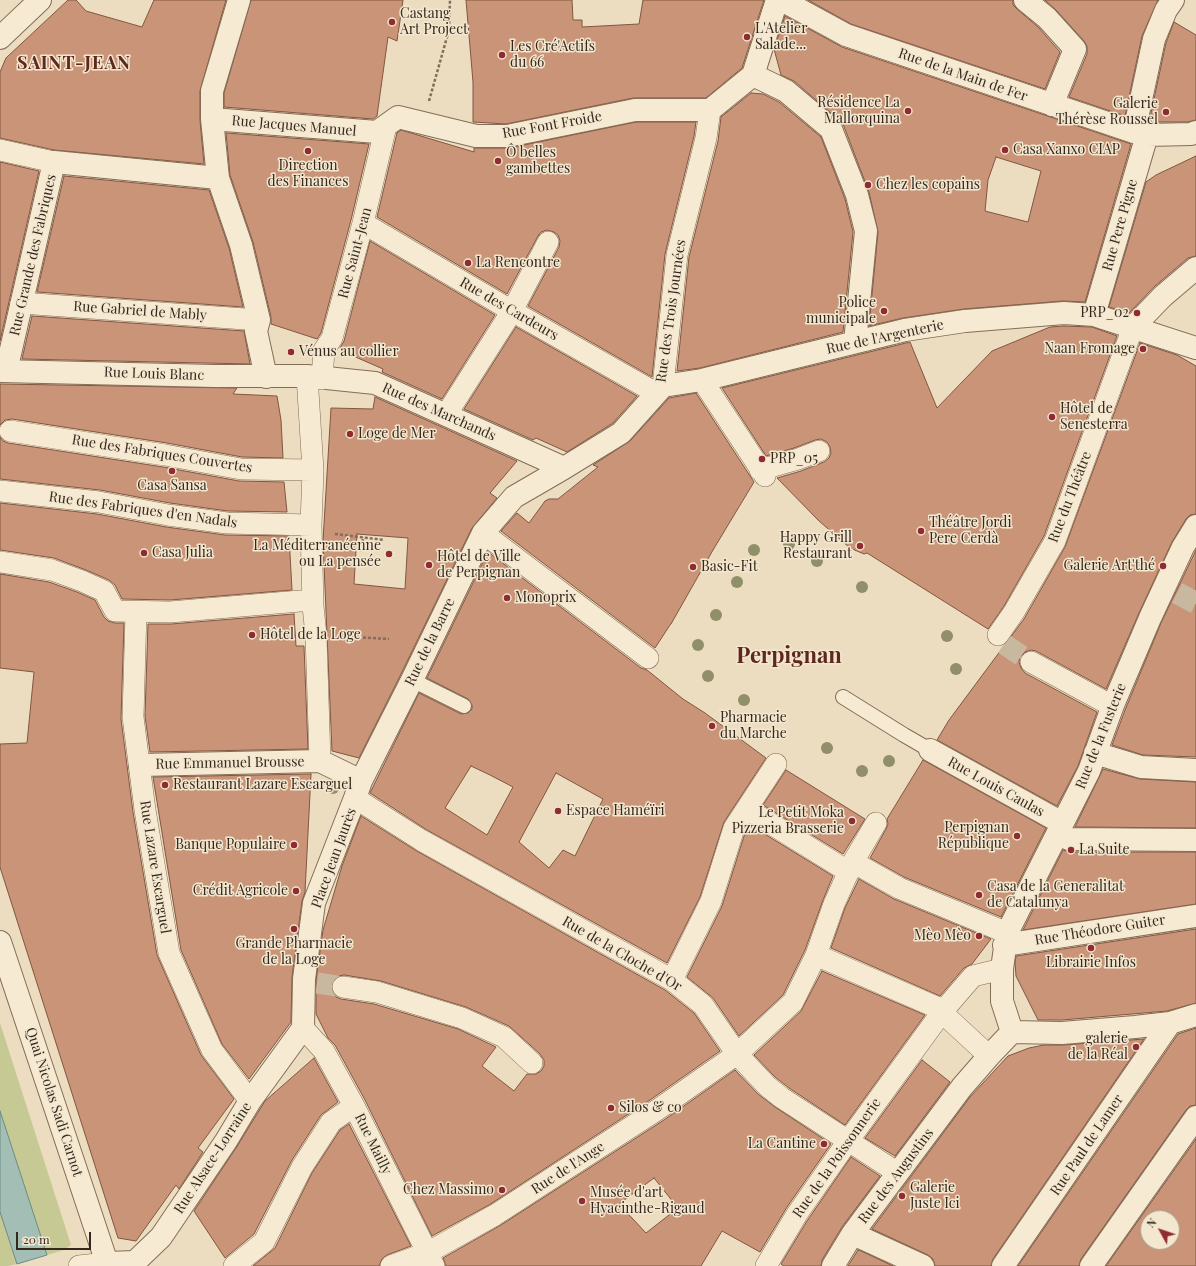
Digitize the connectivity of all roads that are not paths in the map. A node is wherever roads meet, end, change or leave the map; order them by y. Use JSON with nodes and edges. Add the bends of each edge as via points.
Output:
{"nodes":[{"id":1,"x":40,"y":0,"type":"edge"},
{"id":2,"x":239,"y":0,"type":"edge"},
{"id":3,"x":777,"y":0,"type":"edge"},
{"id":4,"x":786,"y":0,"type":"edge"},
{"id":5,"x":1025,"y":0,"type":"edge"},
{"id":6,"x":1173,"y":0,"type":"edge"},
{"id":7,"x":0,"y":38,"type":"edge"},
{"id":8,"x":753,"y":75,"type":"junction"},
{"id":9,"x":1052,"y":105,"type":"junction"},
{"id":10,"x":710,"y":110,"type":"junction"},
{"id":11,"x":212,"y":119,"type":"junction"},
{"id":12,"x":381,"y":129,"type":"junction"},
{"id":13,"x":1140,"y":134,"type":"junction"},
{"id":14,"x":1194,"y":135,"type":"edge"},
{"id":15,"x":0,"y":150,"type":"edge"},
{"id":16,"x":54,"y":162,"type":"junction"},
{"id":17,"x":218,"y":178,"type":"junction"},
{"id":18,"x":363,"y":223,"type":"junction"},
{"id":19,"x":548,"y":242,"type":"dead end"},
{"id":20,"x":1196,"y":268,"type":"edge"},
{"id":21,"x":21,"y":302,"type":"junction"},
{"id":22,"x":512,"y":312,"type":"junction"},
{"id":23,"x":1094,"y":316,"type":"junction"},
{"id":24,"x":259,"y":320,"type":"junction"},
{"id":25,"x":1133,"y":327,"type":"junction"},
{"id":26,"x":855,"y":342,"type":"junction"},
{"id":27,"x":1196,"y":348,"type":"edge"},
{"id":28,"x":3,"y":370,"type":"edge"},
{"id":29,"x":266,"y":377,"type":"junction"},
{"id":30,"x":315,"y":378,"type":"junction"},
{"id":31,"x":702,"y":380,"type":"junction"},
{"id":32,"x":659,"y":390,"type":"junction"},
{"id":33,"x":446,"y":415,"type":"junction"},
{"id":34,"x":10,"y":431,"type":"dead end"},
{"id":35,"x":819,"y":451,"type":"dead end"},
{"id":36,"x":564,"y":468,"type":"junction"},
{"id":37,"x":313,"y":470,"type":"junction"},
{"id":38,"x":0,"y":491,"type":"edge"},
{"id":39,"x":311,"y":525,"type":"junction"},
{"id":40,"x":1196,"y":526,"type":"edge"},
{"id":41,"x":483,"y":533,"type":"junction"},
{"id":42,"x":0,"y":562,"type":"edge"},
{"id":43,"x":312,"y":600,"type":"junction"},
{"id":44,"x":136,"y":612,"type":"junction"},
{"id":45,"x":998,"y":636,"type":"dead end"},
{"id":46,"x":648,"y":658,"type":"dead end"},
{"id":47,"x":1031,"y":662,"type":"tunnel mouth"},
{"id":48,"x":412,"y":680,"type":"junction"},
{"id":49,"x":843,"y":697,"type":"dead end"},
{"id":50,"x":1113,"y":705,"type":"junction"},
{"id":51,"x":464,"y":706,"type":"dead end"},
{"id":52,"x":930,"y":750,"type":"joint"},
{"id":53,"x":1096,"y":753,"type":"junction"},
{"id":54,"x":320,"y":761,"type":"junction"},
{"id":55,"x":776,"y":764,"type":"dead end"},
{"id":56,"x":140,"y":765,"type":"junction"},
{"id":57,"x":1196,"y":770,"type":"edge"},
{"id":58,"x":358,"y":790,"type":"junction"},
{"id":59,"x":747,"y":809,"type":"junction"},
{"id":60,"x":876,"y":823,"type":"dead end"},
{"id":61,"x":1060,"y":828,"type":"junction"},
{"id":62,"x":1196,"y":840,"type":"edge"},
{"id":63,"x":851,"y":867,"type":"junction"},
{"id":64,"x":1196,"y":916,"type":"edge"},
{"id":65,"x":1005,"y":939,"type":"junction"},
{"id":66,"x":0,"y":942,"type":"edge"},
{"id":67,"x":816,"y":955,"type":"junction"},
{"id":68,"x":1002,"y":969,"type":"junction"},
{"id":69,"x":672,"y":980,"type":"junction"},
{"id":70,"x":343,"y":987,"type":"tunnel mouth"},
{"id":71,"x":942,"y":1012,"type":"junction"},
{"id":72,"x":1196,"y":1015,"type":"edge"},
{"id":73,"x":1170,"y":1023,"type":"junction"},
{"id":74,"x":303,"y":1028,"type":"junction"},
{"id":75,"x":1012,"y":1032,"type":"junction"},
{"id":76,"x":737,"y":1054,"type":"junction"},
{"id":77,"x":989,"y":1056,"type":"junction"},
{"id":78,"x":532,"y":1063,"type":"dead end"},
{"id":79,"x":250,"y":1101,"type":"junction"},
{"id":80,"x":354,"y":1106,"type":"junction"},
{"id":81,"x":1196,"y":1117,"type":"edge"},
{"id":82,"x":848,"y":1141,"type":"junction"},
{"id":83,"x":898,"y":1173,"type":"junction"},
{"id":84,"x":853,"y":1233,"type":"junction"},
{"id":85,"x":430,"y":1259,"type":"edge"},
{"id":86,"x":108,"y":1264,"type":"edge"},
{"id":87,"x":79,"y":1266,"type":"edge"},
{"id":88,"x":234,"y":1266,"type":"edge"},
{"id":89,"x":390,"y":1266,"type":"edge"},
{"id":90,"x":766,"y":1266,"type":"edge"},
{"id":91,"x":833,"y":1266,"type":"edge"},
{"id":92,"x":923,"y":1266,"type":"edge"},
{"id":93,"x":1003,"y":1266,"type":"edge"},
{"id":94,"x":1090,"y":1266,"type":"edge"}],
"edges":[{"from":1,"to":7,"type":"street"},
{"from":2,"to":11,"type":"street","via":[[212,91]]},
{"from":3,"to":8,"type":"street"},
{"from":4,"to":9,"type":"street","name":"Rue de la Main de Fer","via":[[846,35]]},
{"from":5,"to":9,"type":"street","via":[[1048,18],[1074,49]]},
{"from":6,"to":13,"type":"street","name":"Rue Pere Pigne","via":[[1154,39]]},
{"from":8,"to":10,"type":"street"},
{"from":8,"to":26,"type":"street","via":[[786,91],[831,130],[857,194],[866,231]]},
{"from":9,"to":13,"type":"street","name":"Rue de la Main de Fer"},
{"from":10,"to":12,"type":"street","name":"Rue Font Froide","via":[[635,110],[507,136],[476,136],[398,118]]},
{"from":10,"to":32,"type":"street","name":"Rue des Trois Journées","via":[[706,138],[677,255]]},
{"from":11,"to":12,"type":"street","name":"Rue Jacques Manuel"},
{"from":11,"to":17,"type":"street"},
{"from":12,"to":18,"type":"street","name":"Rue Saint-Jean"},
{"from":13,"to":14,"type":"street","name":"Rue de la Main de Fer"},
{"from":13,"to":23,"type":"street","name":"Rue Pere Pigne"},
{"from":15,"to":16,"type":"street","name":"Rue Grande des Fabriques"},
{"from":16,"to":17,"type":"street","name":"Rue Grande des Fabriques"},
{"from":16,"to":21,"type":"street","name":"Rue Grande des Fabriques"},
{"from":17,"to":24,"type":"street","via":[[242,245]]},
{"from":18,"to":22,"type":"street","name":"Rue des Cardeurs"},
{"from":18,"to":30,"type":"street","name":"Rue Saint-Jean","via":[[332,338],[324,350]]},
{"from":19,"to":22,"type":"street"},
{"from":20,"to":25,"type":"street","via":[[1163,296]]},
{"from":21,"to":24,"type":"street","name":"Rue Gabriel de Mably"},
{"from":21,"to":28,"type":"street","name":"Rue Grande des Fabriques"},
{"from":22,"to":32,"type":"street","name":"Rue des Cardeurs"},
{"from":22,"to":33,"type":"street"},
{"from":23,"to":25,"type":"street","name":"Rue de l'Argenterie"},
{"from":23,"to":26,"type":"street","name":"Rue de l'Argenterie","via":[[1064,313],[965,321],[905,330]]},
{"from":24,"to":29,"type":"street","via":[[256,331]]},
{"from":25,"to":27,"type":"street","name":"Rue de l'Argenterie"},
{"from":25,"to":45,"type":"street","name":"Rue du Théâtre","via":[[1055,541]]},
{"from":26,"to":31,"type":"street","name":"Rue de l'Argenterie"},
{"from":28,"to":29,"type":"street","name":"Rue Louis Blanc"},
{"from":29,"to":30,"type":"street","name":"Rue Louis Blanc"},
{"from":30,"to":33,"type":"street","name":"Rue des Marchands","via":[[375,383]]},
{"from":30,"to":37,"type":"street","name":"Rue Saint-Jean"},
{"from":31,"to":32,"type":"street","name":"Rue de l'Argenterie"},
{"from":31,"to":35,"type":"street","via":[[762,473]]},
{"from":32,"to":36,"type":"street","name":"Rue des Trois Journées","via":[[621,433]]},
{"from":33,"to":36,"type":"street","name":"Rue des Marchands"},
{"from":34,"to":37,"type":"street","name":"Rue des Fabriques Couvertes","via":[[241,469]]},
{"from":36,"to":41,"type":"street","name":"Rue de la Barre","via":[[514,497]]},
{"from":37,"to":39,"type":"street","name":"Rue Saint-Jean"},
{"from":38,"to":39,"type":"street","name":"Rue des Fabriques d'en Nadals","via":[[99,502],[226,523]]},
{"from":39,"to":43,"type":"street","name":"Rue Saint-Jean"},
{"from":40,"to":50,"type":"street","name":"Rue de la Fusterie","via":[[1183,547],[1171,590]]},
{"from":41,"to":46,"type":"street"},
{"from":41,"to":48,"type":"street","name":"Rue de la Barre"},
{"from":42,"to":44,"type":"street","via":[[59,572],[104,591],[115,611]]},
{"from":43,"to":44,"type":"street","via":[[170,612]]},
{"from":43,"to":54,"type":"street","name":"Rue Saint-Jean","via":[[316,635]]},
{"from":44,"to":56,"type":"street","name":"Rue Lazare Escarguel","via":[[133,717]]},
{"from":47,"to":50,"type":"street"},
{"from":48,"to":51,"type":"lane"},
{"from":48,"to":58,"type":"street","name":"Rue de la Barre"},
{"from":49,"to":52,"type":"lane"},
{"from":50,"to":53,"type":"street","name":"Rue de la Fusterie"},
{"from":52,"to":61,"type":"street","name":"Rue Louis Caulas"},
{"from":53,"to":57,"type":"street","via":[[1140,767]]},
{"from":53,"to":61,"type":"street","name":"Rue de la Fusterie"},
{"from":54,"to":56,"type":"street","name":"Rue Emmanuel Brousse"},
{"from":54,"to":58,"type":"street"},
{"from":55,"to":59,"type":"street"},
{"from":56,"to":79,"type":"street","name":"Rue Lazare Escarguel","via":[[169,953],[212,1050]]},
{"from":58,"to":69,"type":"street","name":"Rue de la Cloche d'Or","via":[[421,840]]},
{"from":58,"to":74,"type":"street","name":"Place Jean Jaurès","via":[[314,903],[311,981]]},
{"from":59,"to":63,"type":"street"},
{"from":59,"to":69,"type":"street","via":[[734,828],[711,901]]},
{"from":60,"to":63,"type":"street","name":"Rue de l'Ange"},
{"from":61,"to":62,"type":"street","name":"Rue Louis Caulas","via":[[1069,839]]},
{"from":61,"to":65,"type":"street","name":"Rue de la Fusterie"},
{"from":63,"to":65,"type":"street","via":[[993,927]]},
{"from":63,"to":67,"type":"street","name":"Rue de l'Ange","via":[[834,904]]},
{"from":64,"to":65,"type":"street","name":"Rue Théodore Guiter"},
{"from":65,"to":68,"type":"street"},
{"from":66,"to":86,"type":"street","name":"Quai Nicolas Sadi Carnot"},
{"from":67,"to":71,"type":"street","via":[[936,1007]]},
{"from":67,"to":76,"type":"street","name":"Rue de l'Ange","via":[[793,1002]]},
{"from":68,"to":71,"type":"street","name":"Rue de la Poissonnerie","via":[[973,976]]},
{"from":68,"to":75,"type":"street","via":[[1002,1001]]},
{"from":69,"to":76,"type":"street","name":"Rue de la Cloche d'Or","via":[[703,1005]]},
{"from":70,"to":78,"type":"street","via":[[377,992],[462,1018],[504,1037]]},
{"from":71,"to":77,"type":"street"},
{"from":71,"to":82,"type":"street","name":"Rue de la Poissonnerie"},
{"from":72,"to":73,"type":"street"},
{"from":73,"to":75,"type":"street","via":[[1062,1033]]},
{"from":73,"to":93,"type":"street","name":"Rue Paul de Lamer"},
{"from":74,"to":79,"type":"street","name":"Rue Alsace-Lorraine"},
{"from":74,"to":80,"type":"street","name":"Rue Mailly","via":[[324,1051]]},
{"from":75,"to":77,"type":"street","name":"Rue des Augustins"},
{"from":76,"to":82,"type":"street","name":"Rue de la Cloche d'Or","via":[[782,1098]]},
{"from":76,"to":85,"type":"street","name":"Rue de l'Ange","via":[[657,1110]]},
{"from":77,"to":83,"type":"street","name":"Rue des Augustins","via":[[962,1087]]},
{"from":79,"to":86,"type":"street","name":"Rue Alsace-Lorraine","via":[[226,1141],[160,1237],[134,1262]]},
{"from":80,"to":85,"type":"street","name":"Rue Mailly"},
{"from":80,"to":88,"type":"street","via":[[331,1122],[302,1167],[264,1242]]},
{"from":81,"to":94,"type":"street"},
{"from":82,"to":83,"type":"street","name":"Rue de la Cloche d'Or"},
{"from":82,"to":90,"type":"street","name":"Rue de la Poissonnerie","via":[[797,1214]]},
{"from":83,"to":84,"type":"street","name":"Rue des Augustins"},
{"from":84,"to":91,"type":"street","name":"Rue des Augustins"},
{"from":84,"to":92,"type":"street"},
{"from":85,"to":89,"type":"street","name":"Rue de l'Ange"},
{"from":86,"to":87,"type":"street"}]}
